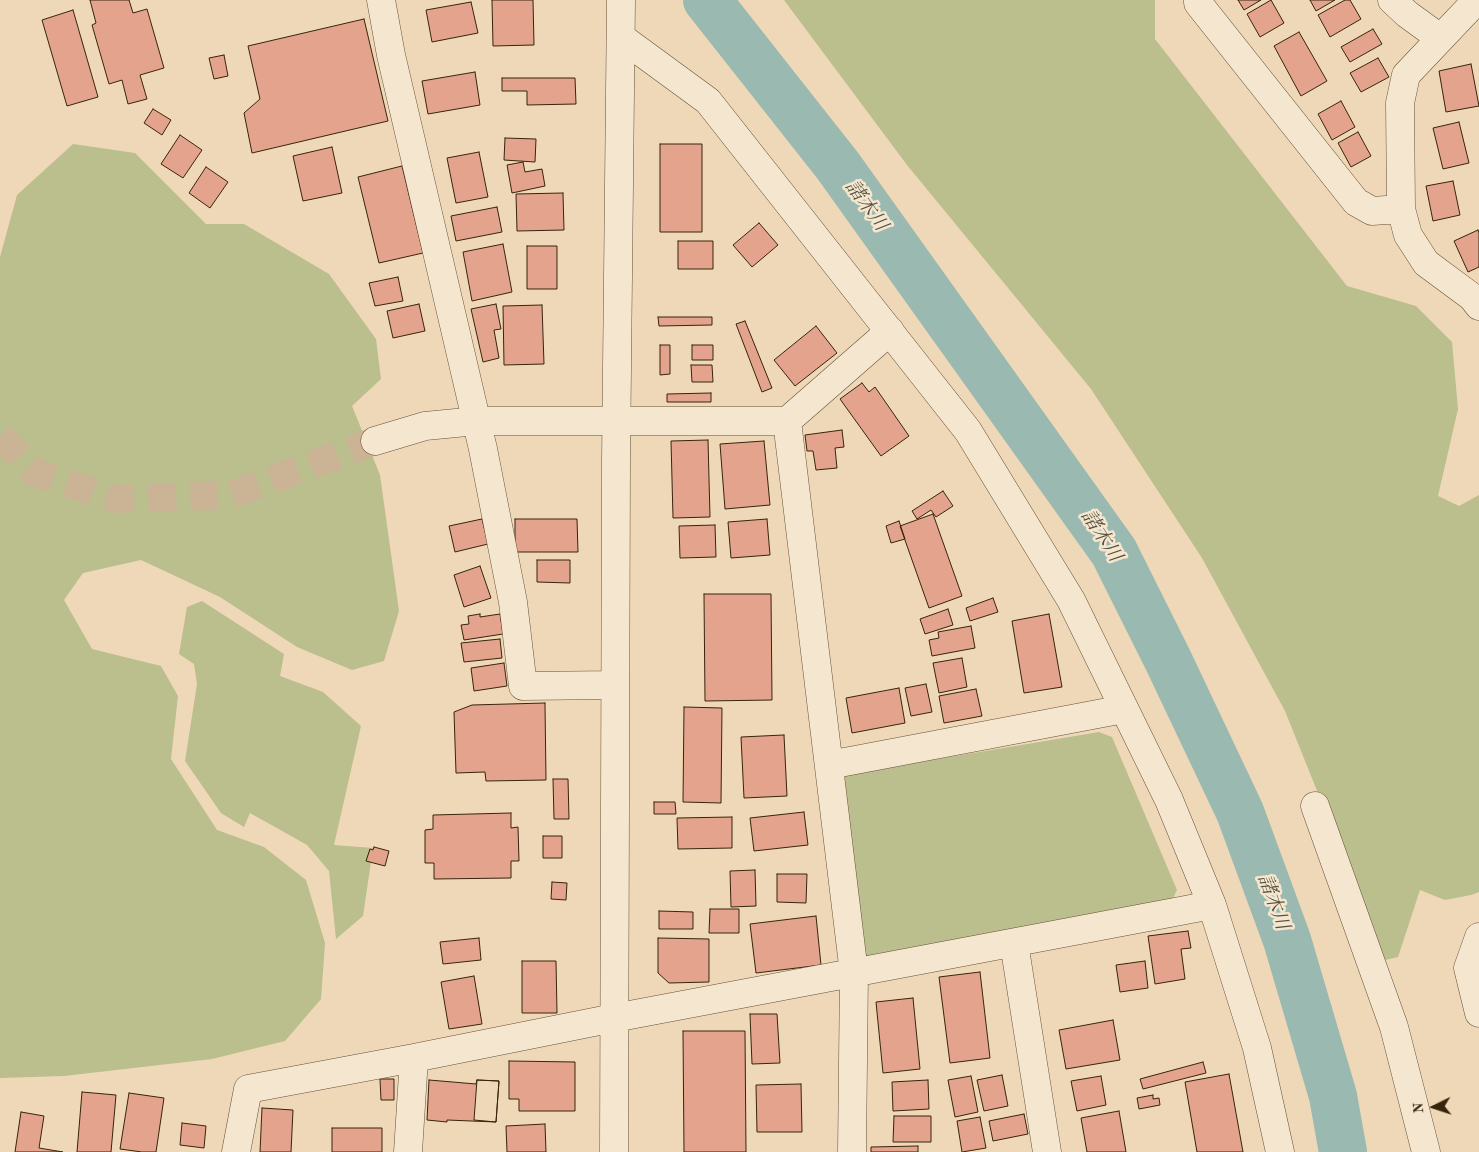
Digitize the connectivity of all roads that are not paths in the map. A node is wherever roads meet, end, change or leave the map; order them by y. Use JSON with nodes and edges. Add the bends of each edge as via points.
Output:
{"nodes":[{"id":1,"x":381,"y":0,"type":"edge"},
{"id":2,"x":621,"y":0,"type":"edge"},
{"id":3,"x":1198,"y":0,"type":"edge"},
{"id":4,"x":1392,"y":0,"type":"edge"},
{"id":5,"x":1476,"y":0,"type":"edge"},
{"id":6,"x":622,"y":38,"type":"junction"},
{"id":7,"x":1440,"y":38,"type":"junction"},
{"id":8,"x":1401,"y":209,"type":"junction"},
{"id":9,"x":1479,"y":306,"type":"edge"},
{"id":10,"x":890,"y":331,"type":"junction"},
{"id":11,"x":616,"y":420,"type":"junction"},
{"id":12,"x":477,"y":421,"type":"junction"},
{"id":13,"x":787,"y":421,"type":"junction"},
{"id":14,"x":375,"y":441,"type":"tunnel mouth"},
{"id":15,"x":615,"y":686,"type":"junction"},
{"id":16,"x":1124,"y":709,"type":"junction"},
{"id":17,"x":829,"y":765,"type":"junction"},
{"id":18,"x":1315,"y":806,"type":"dead end"},
{"id":19,"x":1212,"y":905,"type":"junction"},
{"id":20,"x":1479,"y":937,"type":"edge"},
{"id":21,"x":1014,"y":942,"type":"junction"},
{"id":22,"x":854,"y":973,"type":"junction"},
{"id":23,"x":1479,"y":1013,"type":"edge"},
{"id":24,"x":614,"y":1018,"type":"junction"},
{"id":25,"x":414,"y":1058,"type":"junction"},
{"id":26,"x":236,"y":1152,"type":"edge"},
{"id":27,"x":408,"y":1152,"type":"edge"},
{"id":28,"x":614,"y":1152,"type":"edge"},
{"id":29,"x":852,"y":1152,"type":"edge"},
{"id":30,"x":1047,"y":1152,"type":"edge"},
{"id":31,"x":1280,"y":1152,"type":"edge"},
{"id":32,"x":1426,"y":1152,"type":"edge"}],
"edges":[{"from":1,"to":12,"type":"street"},
{"from":2,"to":6,"type":"street"},
{"from":3,"to":8,"type":"street","via":[[1356,202],[1372,211]]},
{"from":4,"to":7,"type":"street"},
{"from":5,"to":7,"type":"street"},
{"from":6,"to":10,"type":"street","via":[[708,101]]},
{"from":6,"to":11,"type":"street"},
{"from":7,"to":8,"type":"street","via":[[1406,75],[1400,103]]},
{"from":8,"to":9,"type":"street","via":[[1408,235],[1426,263],[1472,297]]},
{"from":10,"to":13,"type":"street"},
{"from":10,"to":16,"type":"street","via":[[968,432],[1071,600]]},
{"from":11,"to":12,"type":"street"},
{"from":11,"to":13,"type":"street"},
{"from":11,"to":15,"type":"street"},
{"from":12,"to":14,"type":"street","via":[[425,426]]},
{"from":12,"to":15,"type":"street","via":[[512,602],[523,686]]},
{"from":13,"to":17,"type":"street"},
{"from":15,"to":24,"type":"street"},
{"from":16,"to":17,"type":"street"},
{"from":16,"to":19,"type":"street","via":[[1169,800]]},
{"from":17,"to":22,"type":"street"},
{"from":18,"to":32,"type":"street","via":[[1394,1027]]},
{"from":19,"to":21,"type":"street"},
{"from":19,"to":31,"type":"street","via":[[1257,1048]]},
{"from":20,"to":23,"type":"street","via":[[1468,968]]},
{"from":21,"to":22,"type":"street"},
{"from":21,"to":30,"type":"street"},
{"from":22,"to":24,"type":"street"},
{"from":22,"to":29,"type":"street"},
{"from":24,"to":25,"type":"street"},
{"from":24,"to":28,"type":"street"},
{"from":25,"to":26,"type":"street","via":[[248,1089]]},
{"from":25,"to":27,"type":"street"}]}
